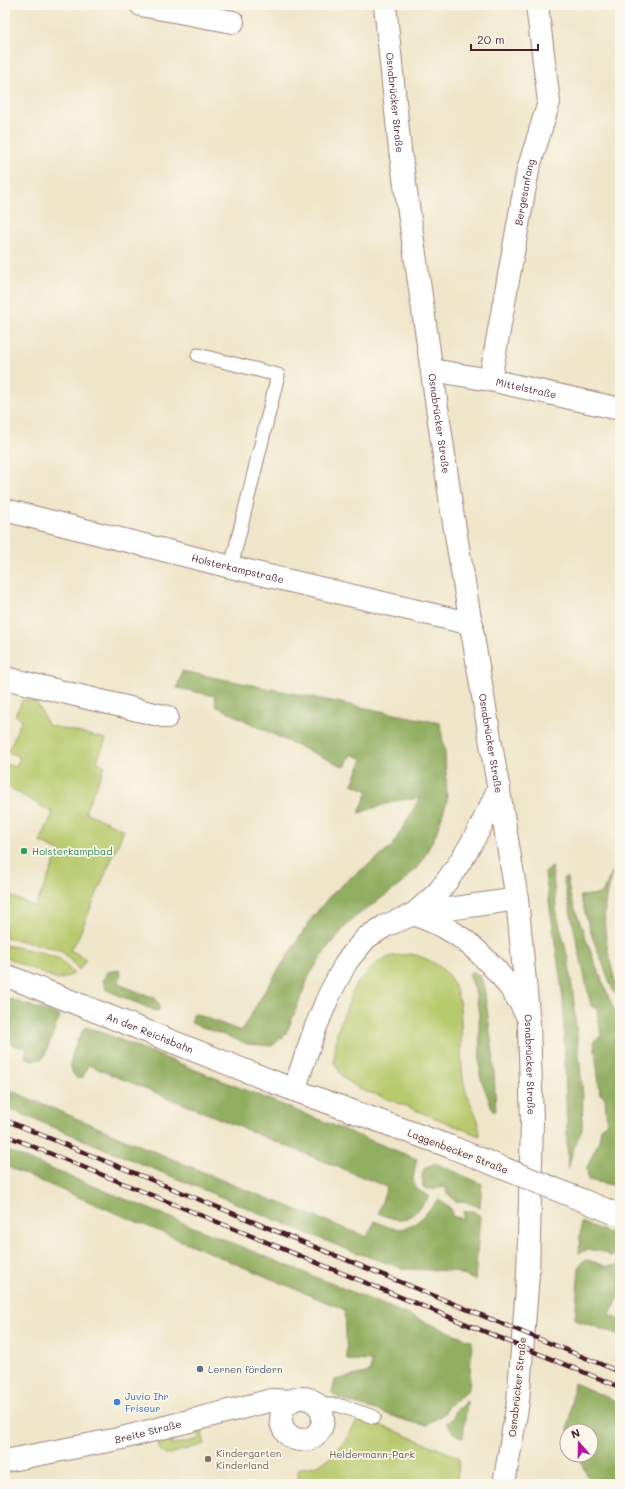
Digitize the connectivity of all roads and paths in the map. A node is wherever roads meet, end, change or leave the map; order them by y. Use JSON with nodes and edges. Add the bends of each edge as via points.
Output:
{"nodes":[{"id":1,"x":141,"y":5,"type":"edge"},
{"id":2,"x":385,"y":5,"type":"edge"},
{"id":3,"x":537,"y":5,"type":"edge"},
{"id":4,"x":233,"y":22,"type":"dead end"},
{"id":5,"x":198,"y":355,"type":"dead end"},
{"id":6,"x":432,"y":370,"type":"junction"},
{"id":7,"x":490,"y":380,"type":"junction"},
{"id":8,"x":620,"y":409,"type":"edge"},
{"id":9,"x":5,"y":510,"type":"edge"},
{"id":10,"x":231,"y":567,"type":"junction"},
{"id":11,"x":472,"y":624,"type":"junction"},
{"id":12,"x":5,"y":678,"type":"edge"},
{"id":13,"x":167,"y":717,"type":"dead end"},
{"id":14,"x":499,"y":786,"type":"junction"},
{"id":15,"x":516,"y":899,"type":"junction"},
{"id":16,"x":414,"y":914,"type":"junction"},
{"id":17,"x":5,"y":975,"type":"edge"},
{"id":18,"x":529,"y":1023,"type":"junction"},
{"id":19,"x":294,"y":1090,"type":"junction"},
{"id":20,"x":617,"y":1214,"type":"edge"},
{"id":21,"x":290,"y":1401,"type":"junction"},
{"id":22,"x":319,"y":1405,"type":"junction"},
{"id":23,"x":374,"y":1417,"type":"dead end"},
{"id":24,"x":5,"y":1461,"type":"edge"},
{"id":25,"x":504,"y":1484,"type":"edge"}],
"edges":[{"from":1,"to":4,"type":"street"},
{"from":2,"to":6,"type":"street","name":"Osnabrücker Straße","via":[[393,97]]},
{"from":3,"to":7,"type":"street","name":"Bergesanfang","via":[[549,102],[528,170]]},
{"from":5,"to":10,"type":"lane","via":[[278,375]]},
{"from":6,"to":7,"type":"street","name":"Mittelstraße"},
{"from":6,"to":11,"type":"street","name":"Osnabrücker Straße","via":[[452,511]]},
{"from":7,"to":8,"type":"street","name":"Mittelstraße"},
{"from":9,"to":10,"type":"street","name":"Holsterkampstraße"},
{"from":10,"to":11,"type":"street","name":"Holsterkampstraße"},
{"from":11,"to":14,"type":"street","name":"Osnabrücker Straße"},
{"from":12,"to":13,"type":"street"},
{"from":14,"to":15,"type":"street","name":"Osnabrücker Straße"},
{"from":14,"to":16,"type":"street","via":[[488,812],[460,861],[438,891]]},
{"from":15,"to":16,"type":"street"},
{"from":15,"to":18,"type":"street","name":"Osnabrücker Straße"},
{"from":16,"to":18,"type":"street","via":[[443,926],[475,949],[521,1005]]},
{"from":16,"to":19,"type":"street","via":[[385,926],[366,938],[347,961],[315,1029]]},
{"from":17,"to":19,"type":"street","name":"An der Reichsbahn"},
{"from":18,"to":25,"type":"street","name":"Osnabrücker Straße","via":[[532,1123],[528,1274],[518,1402]]},
{"from":19,"to":20,"type":"street","name":"Laggenbecker Straße","bridge":true,"via":[[451,1147]]},
{"from":21,"to":22,"type":"street","name":"Breite Straße","via":[[302,1397]]},
{"from":21,"to":22,"type":"street","via":[[283,1409],[282,1424],[286,1432],[299,1440],[313,1437],[321,1428],[324,1416]]},
{"from":21,"to":24,"type":"street","name":"Breite Straße","via":[[272,1400],[118,1439]]},
{"from":22,"to":23,"type":"lane","name":"Breite Straße","via":[[338,1405]]}]}
